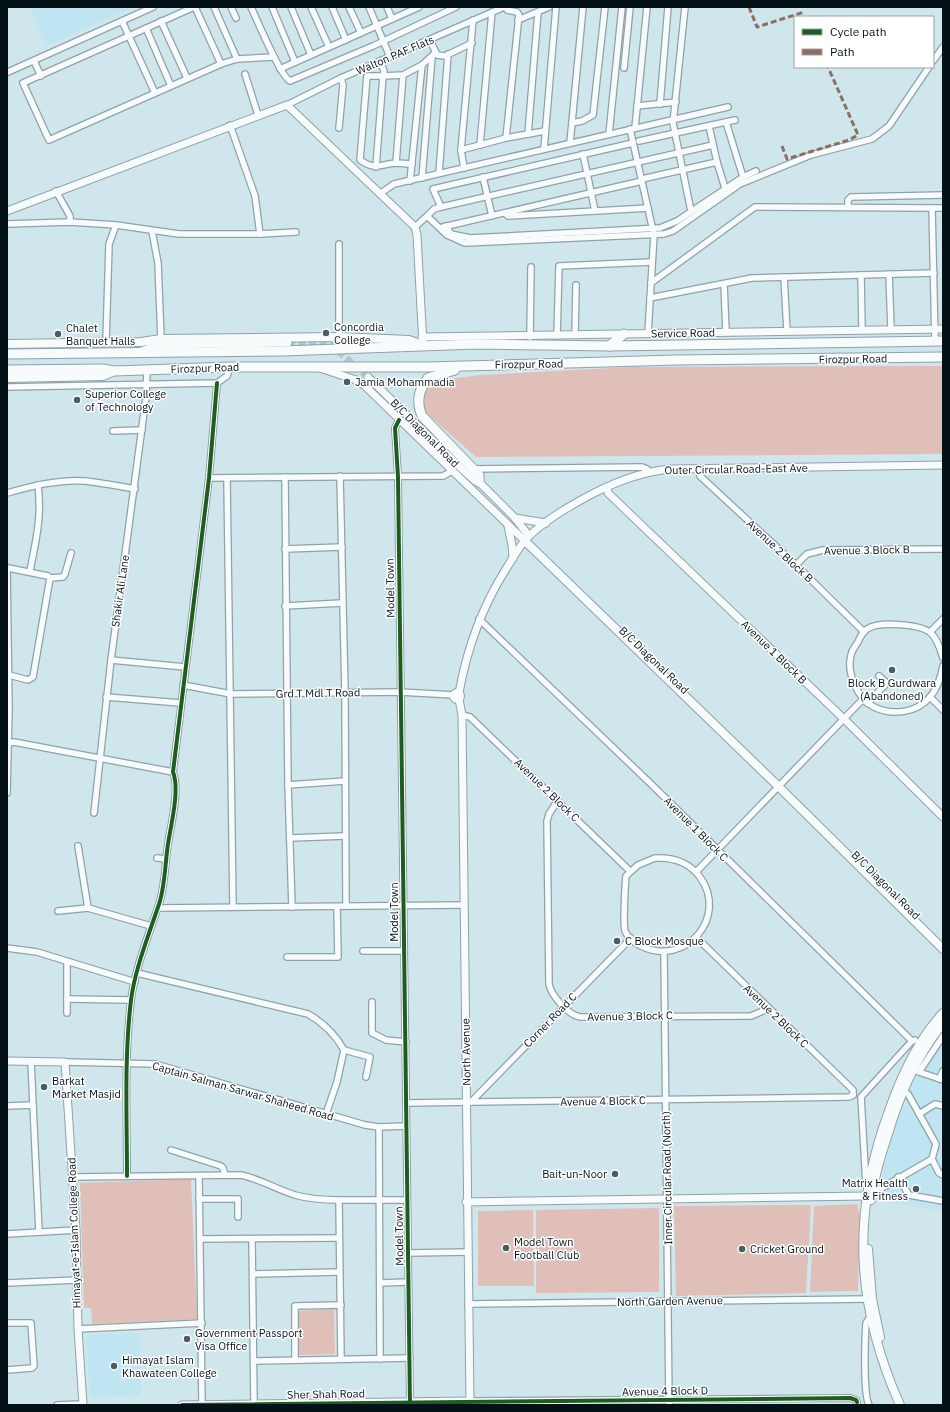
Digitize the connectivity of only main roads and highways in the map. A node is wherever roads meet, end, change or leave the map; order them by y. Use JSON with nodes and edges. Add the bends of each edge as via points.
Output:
{"nodes":[{"id":1,"x":624,"y":334,"type":"road end"},
{"id":2,"x":422,"y":341,"type":"junction"},
{"id":3,"x":939,"y":341,"type":"edge"},
{"id":4,"x":7,"y":344,"type":"edge"},
{"id":5,"x":609,"y":346,"type":"junction"},
{"id":6,"x":7,"y":354,"type":"edge"},
{"id":7,"x":943,"y":357,"type":"edge"},
{"id":8,"x":480,"y":365,"type":"junction"},
{"id":9,"x":7,"y":370,"type":"edge"},
{"id":10,"x":114,"y":371,"type":"junction"},
{"id":11,"x":7,"y":378,"type":"edge"},
{"id":12,"x":479,"y":482,"type":"road end"},
{"id":13,"x":527,"y":539,"type":"road end"},
{"id":14,"x":780,"y":784,"type":"junction"},
{"id":15,"x":943,"y":941,"type":"edge"},
{"id":16,"x":943,"y":949,"type":"edge"},
{"id":17,"x":943,"y":1013,"type":"edge"},
{"id":18,"x":943,"y":1023,"type":"edge"},
{"id":19,"x":941,"y":1035,"type":"edge"},
{"id":20,"x":912,"y":1070,"type":"junction"},
{"id":21,"x":869,"y":1299,"type":"junction"},
{"id":22,"x":900,"y":1405,"type":"edge"},
{"id":23,"x":906,"y":1405,"type":"edge"}],
"edges":[{"from":1,"to":5,"type":"main road"},
{"from":2,"to":4,"type":"main road","name":"Firozpur Road","via":[[339,337]]},
{"from":2,"to":5,"type":"main road","name":"Firozpur Road"},
{"from":2,"to":6,"type":"main road","name":"Firozpur Road","via":[[283,351]]},
{"from":3,"to":5,"type":"main road","name":"Firozpur Road"},
{"from":7,"to":8,"type":"main road","name":"Firozpur Road"},
{"from":8,"to":10,"type":"main road","name":"Firozpur Road","via":[[230,367]]},
{"from":8,"to":12,"type":"main road","via":[[443,372],[428,378],[418,398],[422,416],[479,475]]},
{"from":9,"to":10,"type":"main road","name":"Firozpur Road"},
{"from":10,"to":11,"type":"main road","name":"Firozpur Road","via":[[103,376]]},
{"from":13,"to":14,"type":"main road","name":"B/C Diagonal Road"},
{"from":14,"to":15,"type":"main road","name":"B/C Diagonal Road"},
{"from":14,"to":16,"type":"main road","name":"B/C Diagonal Road"},
{"from":17,"to":20,"type":"main road","via":[[920,1043]]},
{"from":18,"to":19,"type":"main road"},
{"from":19,"to":20,"type":"main road"},
{"from":20,"to":21,"type":"main road","via":[[899,1091],[873,1158],[863,1236]]},
{"from":21,"to":22,"type":"main road","via":[[870,1318],[884,1366]]},
{"from":21,"to":23,"type":"main road","via":[[889,1365]]}]}
